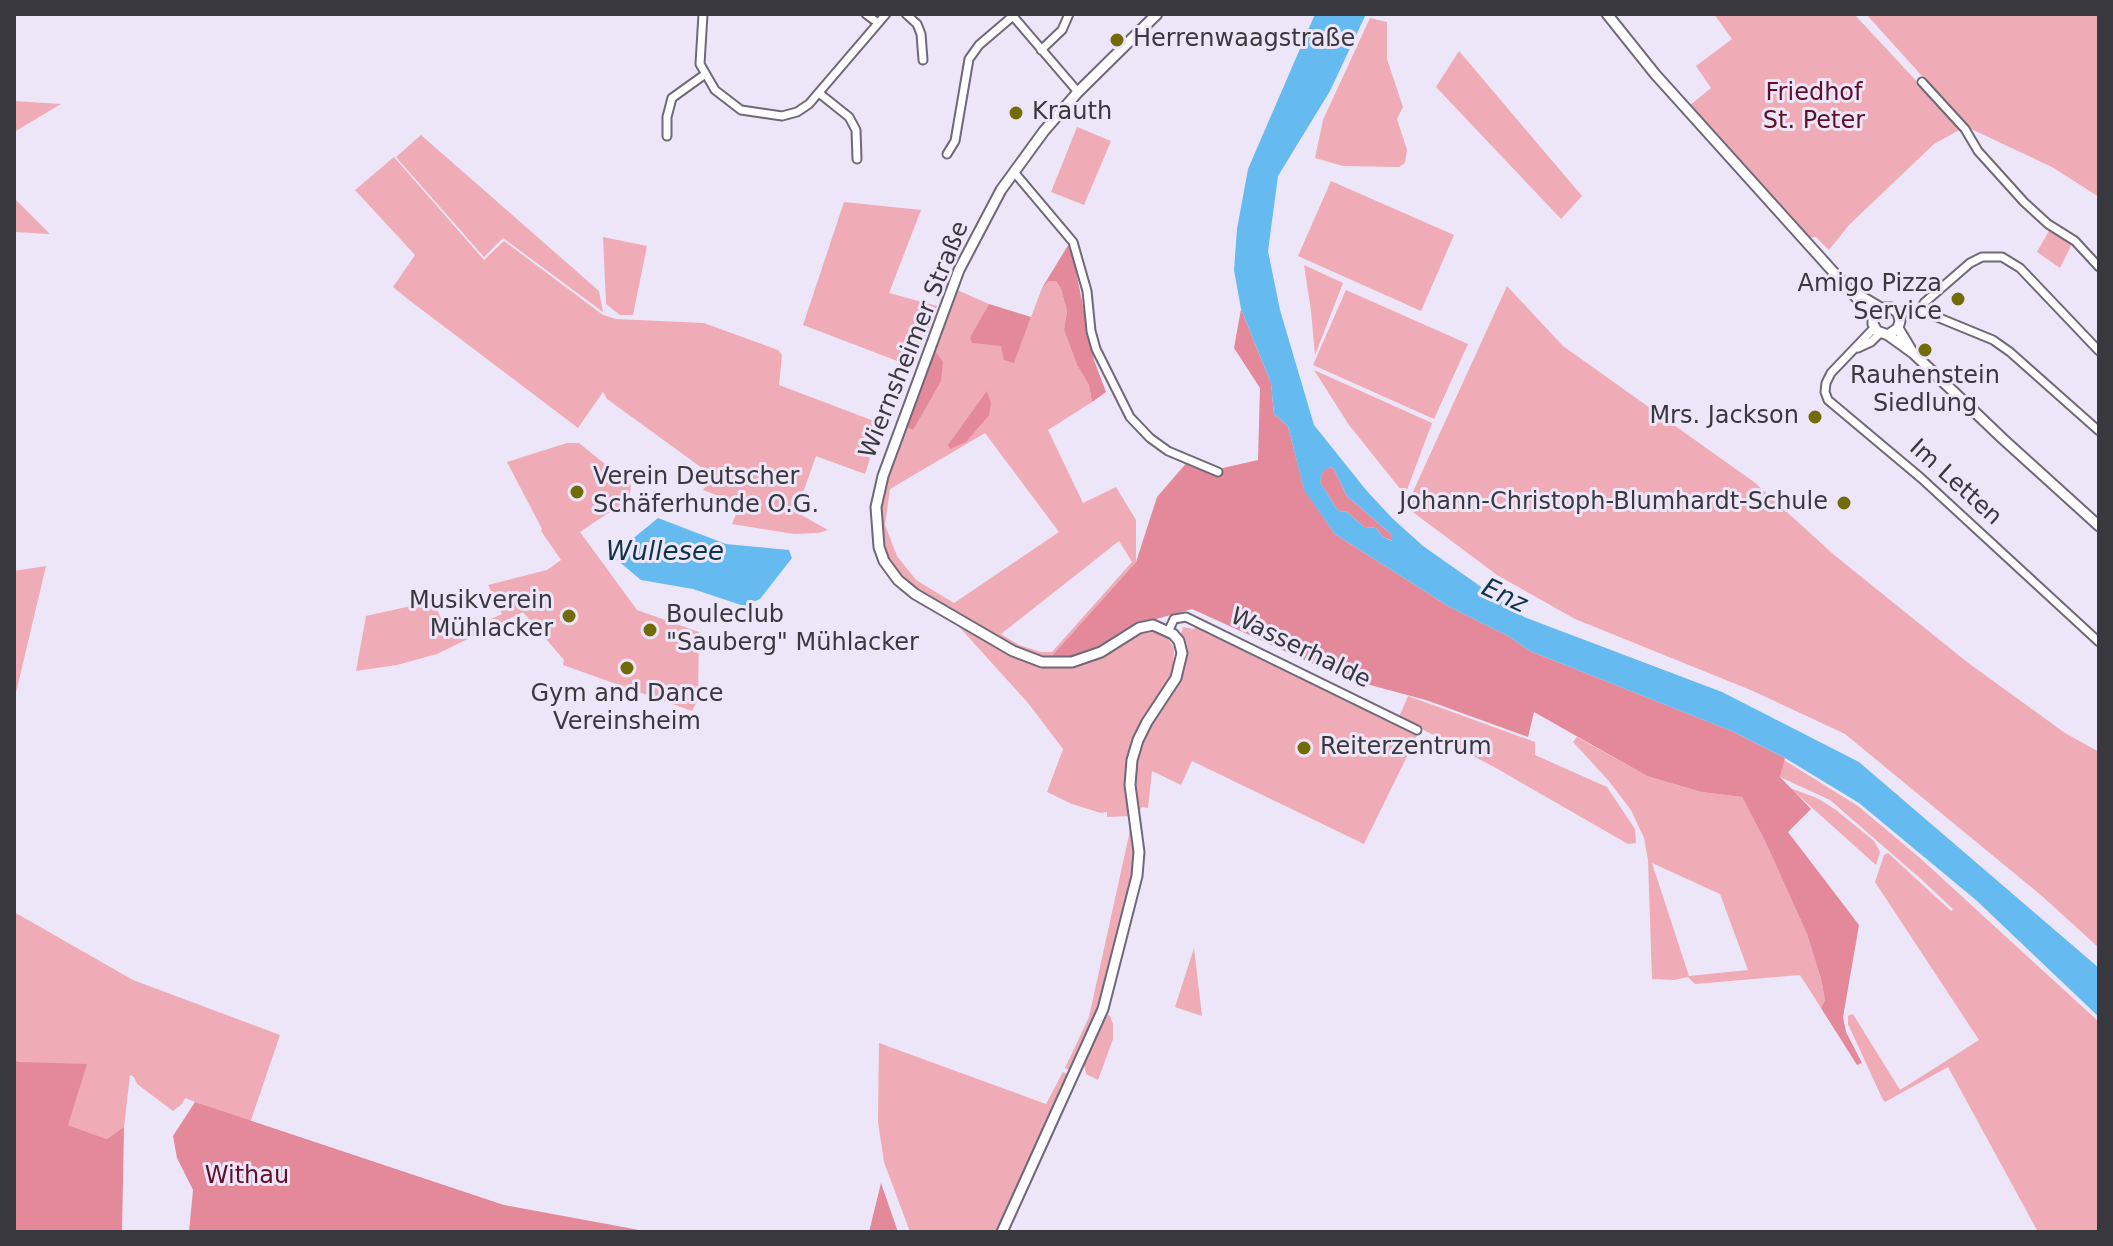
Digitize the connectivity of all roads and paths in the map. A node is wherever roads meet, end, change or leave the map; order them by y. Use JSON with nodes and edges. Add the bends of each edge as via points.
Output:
{"nodes":[{"id":1,"x":703,"y":14,"type":"edge"},
{"id":2,"x":866,"y":14,"type":"edge"},
{"id":3,"x":886,"y":14,"type":"edge"},
{"id":4,"x":906,"y":14,"type":"edge"},
{"id":5,"x":1069,"y":14,"type":"edge"},
{"id":6,"x":1157,"y":14,"type":"edge"},
{"id":7,"x":1607,"y":14,"type":"edge"},
{"id":8,"x":1012,"y":15,"type":"edge"},
{"id":9,"x":878,"y":23,"type":"junction"},
{"id":10,"x":1041,"y":50,"type":"junction"},
{"id":11,"x":923,"y":60,"type":"dead end"},
{"id":12,"x":704,"y":75,"type":"junction"},
{"id":13,"x":1922,"y":82,"type":"dead end"},
{"id":14,"x":1078,"y":92,"type":"junction"},
{"id":15,"x":819,"y":93,"type":"junction"},
{"id":16,"x":667,"y":136,"type":"dead end"},
{"id":17,"x":947,"y":154,"type":"dead end"},
{"id":18,"x":857,"y":159,"type":"dead end"},
{"id":19,"x":1014,"y":172,"type":"junction"},
{"id":20,"x":2099,"y":267,"type":"edge"},
{"id":21,"x":1848,"y":288,"type":"junction"},
{"id":22,"x":1881,"y":308,"type":"junction"},
{"id":23,"x":1920,"y":310,"type":"junction"},
{"id":24,"x":1898,"y":313,"type":"junction"},
{"id":25,"x":1873,"y":316,"type":"junction"},
{"id":26,"x":1898,"y":328,"type":"junction"},
{"id":27,"x":1881,"y":332,"type":"junction"},
{"id":28,"x":2099,"y":351,"type":"edge"},
{"id":29,"x":1913,"y":353,"type":"junction"},
{"id":30,"x":2099,"y":431,"type":"edge"},
{"id":31,"x":1218,"y":472,"type":"dead end"},
{"id":32,"x":2099,"y":526,"type":"edge"},
{"id":33,"x":1169,"y":630,"type":"junction"},
{"id":34,"x":2099,"y":642,"type":"edge"},
{"id":35,"x":1417,"y":730,"type":"dead end"},
{"id":36,"x":1002,"y":1232,"type":"edge"}],
"edges":[{"from":1,"to":12,"type":"street","via":[[699,54]]},
{"from":2,"to":9,"type":"street"},
{"from":3,"to":9,"type":"street"},
{"from":4,"to":11,"type":"street","via":[[921,34]]},
{"from":5,"to":10,"type":"street","via":[[1062,30]]},
{"from":6,"to":14,"type":"main road","name":"Wiernsheimer Straße"},
{"from":7,"to":21,"type":"main road"},
{"from":8,"to":10,"type":"street"},
{"from":8,"to":17,"type":"street","via":[[969,59],[955,141]]},
{"from":9,"to":15,"type":"street"},
{"from":10,"to":14,"type":"street"},
{"from":12,"to":15,"type":"street","via":[[733,106],[760,114],[797,112]]},
{"from":12,"to":16,"type":"street","via":[[672,98]]},
{"from":13,"to":20,"type":"street","via":[[2024,202]]},
{"from":14,"to":19,"type":"main road","name":"Wiernsheimer Straße"},
{"from":15,"to":18,"type":"street","via":[[849,117],[856,130]]},
{"from":19,"to":31,"type":"street","via":[[1073,242],[1096,349],[1130,417],[1168,451]]},
{"from":19,"to":33,"type":"main road","name":"Wiernsheimer Straße","via":[[959,270],[877,496],[879,547],[898,580],[927,601],[1042,662],[1072,662],[1101,652],[1139,628]]},
{"from":21,"to":22,"type":"main road"},
{"from":21,"to":25,"type":"main road"},
{"from":22,"to":24,"type":"main road"},
{"from":22,"to":25,"type":"main road"},
{"from":23,"to":24,"type":"street"},
{"from":23,"to":28,"type":"street","via":[[1970,263],[2002,257],[2020,268]]},
{"from":23,"to":30,"type":"street","via":[[1993,340]]},
{"from":24,"to":26,"type":"main road"},
{"from":25,"to":27,"type":"main road"},
{"from":26,"to":27,"type":"main road"},
{"from":26,"to":29,"type":"main road"},
{"from":27,"to":29,"type":"main road"},
{"from":27,"to":34,"type":"street","name":"Im Letten","via":[[1831,373],[1828,400]]},
{"from":29,"to":32,"type":"main road"},
{"from":33,"to":35,"type":"street","name":"Wasserhalde","via":[[1174,619],[1186,617]]},
{"from":33,"to":36,"type":"main road","via":[[1179,641],[1182,662],[1132,760],[1137,876],[1109,987],[1089,1044]]}]}
